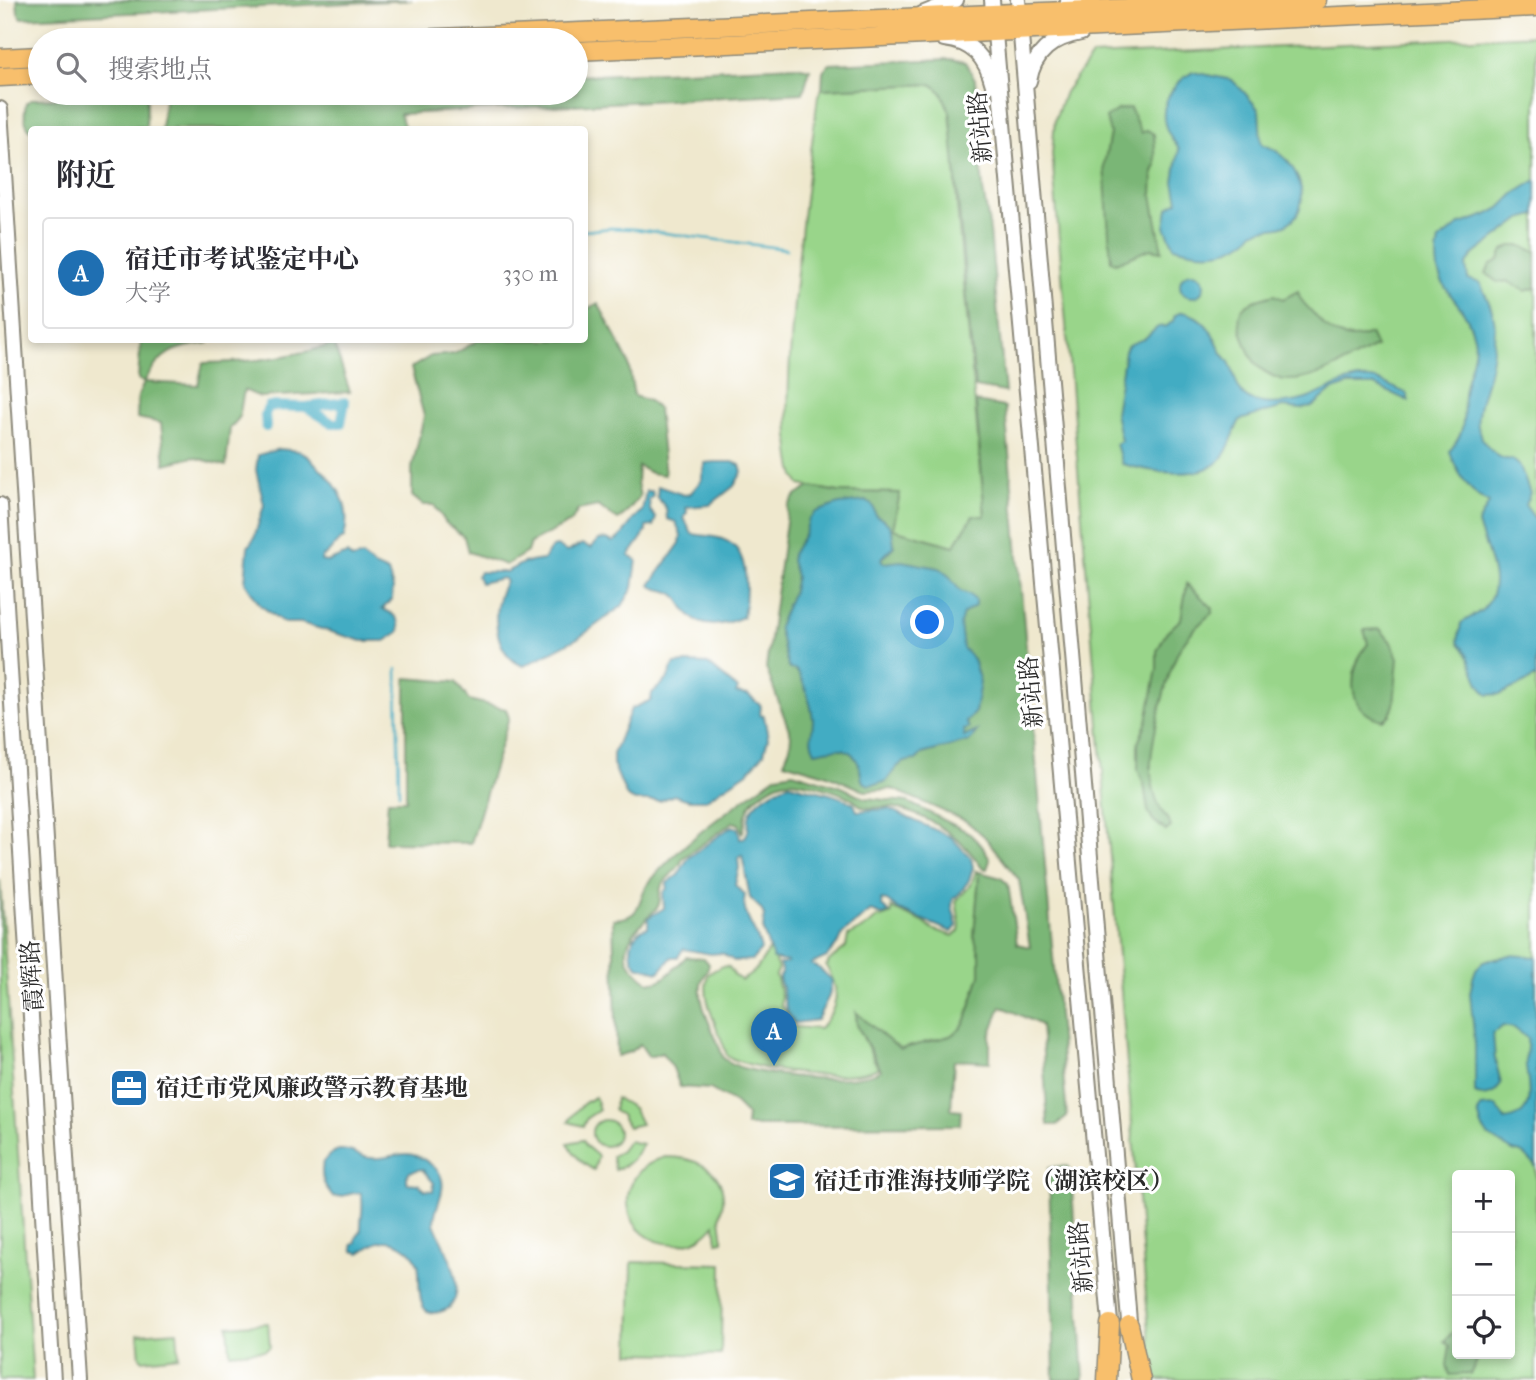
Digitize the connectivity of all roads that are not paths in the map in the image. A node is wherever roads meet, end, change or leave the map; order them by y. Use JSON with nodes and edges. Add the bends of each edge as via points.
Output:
{"nodes":[{"id":1,"x":956,"y":0,"type":"edge"},
{"id":2,"x":1068,"y":0,"type":"edge"},
{"id":3,"x":1317,"y":0,"type":"edge"},
{"id":4,"x":1536,"y":7,"type":"edge"},
{"id":5,"x":1019,"y":14,"type":"edge"},
{"id":6,"x":993,"y":15,"type":"edge"},
{"id":7,"x":1131,"y":16,"type":"junction"},
{"id":8,"x":915,"y":26,"type":"junction"},
{"id":9,"x":588,"y":35,"type":"edge"},
{"id":10,"x":588,"y":50,"type":"edge"},
{"id":11,"x":28,"y":57,"type":"edge"},
{"id":12,"x":0,"y":58,"type":"edge"},
{"id":13,"x":28,"y":76,"type":"edge"},
{"id":14,"x":0,"y":77,"type":"edge"},
{"id":15,"x":0,"y":109,"type":"edge"},
{"id":16,"x":1002,"y":121,"type":"junction"},
{"id":17,"x":1029,"y":124,"type":"junction"},
{"id":18,"x":0,"y":506,"type":"edge"},
{"id":19,"x":1110,"y":1324,"type":"junction"},
{"id":20,"x":1129,"y":1325,"type":"junction"},
{"id":21,"x":53,"y":1380,"type":"edge"},
{"id":22,"x":80,"y":1380,"type":"edge"},
{"id":23,"x":1107,"y":1380,"type":"edge"},
{"id":24,"x":1114,"y":1380,"type":"edge"},
{"id":25,"x":1134,"y":1380,"type":"edge"},
{"id":26,"x":1141,"y":1380,"type":"edge"}],
"edges":[{"from":1,"to":8,"type":"street"},
{"from":2,"to":7,"type":"street"},
{"from":3,"to":7,"type":"main road"},
{"from":4,"to":7,"type":"main road"},
{"from":5,"to":6,"type":"main road"},
{"from":5,"to":7,"type":"main road"},
{"from":5,"to":17,"type":"street","name":"新站路"},
{"from":6,"to":8,"type":"main road"},
{"from":6,"to":16,"type":"street","name":"新站路"},
{"from":7,"to":17,"type":"street","via":[[1057,40],[1043,49],[1031,68]]},
{"from":8,"to":9,"type":"main road"},
{"from":8,"to":10,"type":"main road"},
{"from":8,"to":16,"type":"street","via":[[967,44],[982,56]]},
{"from":11,"to":12,"type":"main road"},
{"from":13,"to":14,"type":"main road"},
{"from":15,"to":22,"type":"street","name":"霞辉路"},
{"from":16,"to":19,"type":"street","name":"新站路"},
{"from":17,"to":20,"type":"street","name":"新站路"},
{"from":18,"to":21,"type":"street","name":"霞辉路"},
{"from":19,"to":23,"type":"main road"},
{"from":19,"to":24,"type":"street","name":"新站路"},
{"from":20,"to":25,"type":"street","name":"新站路"},
{"from":20,"to":26,"type":"main road"}]}
